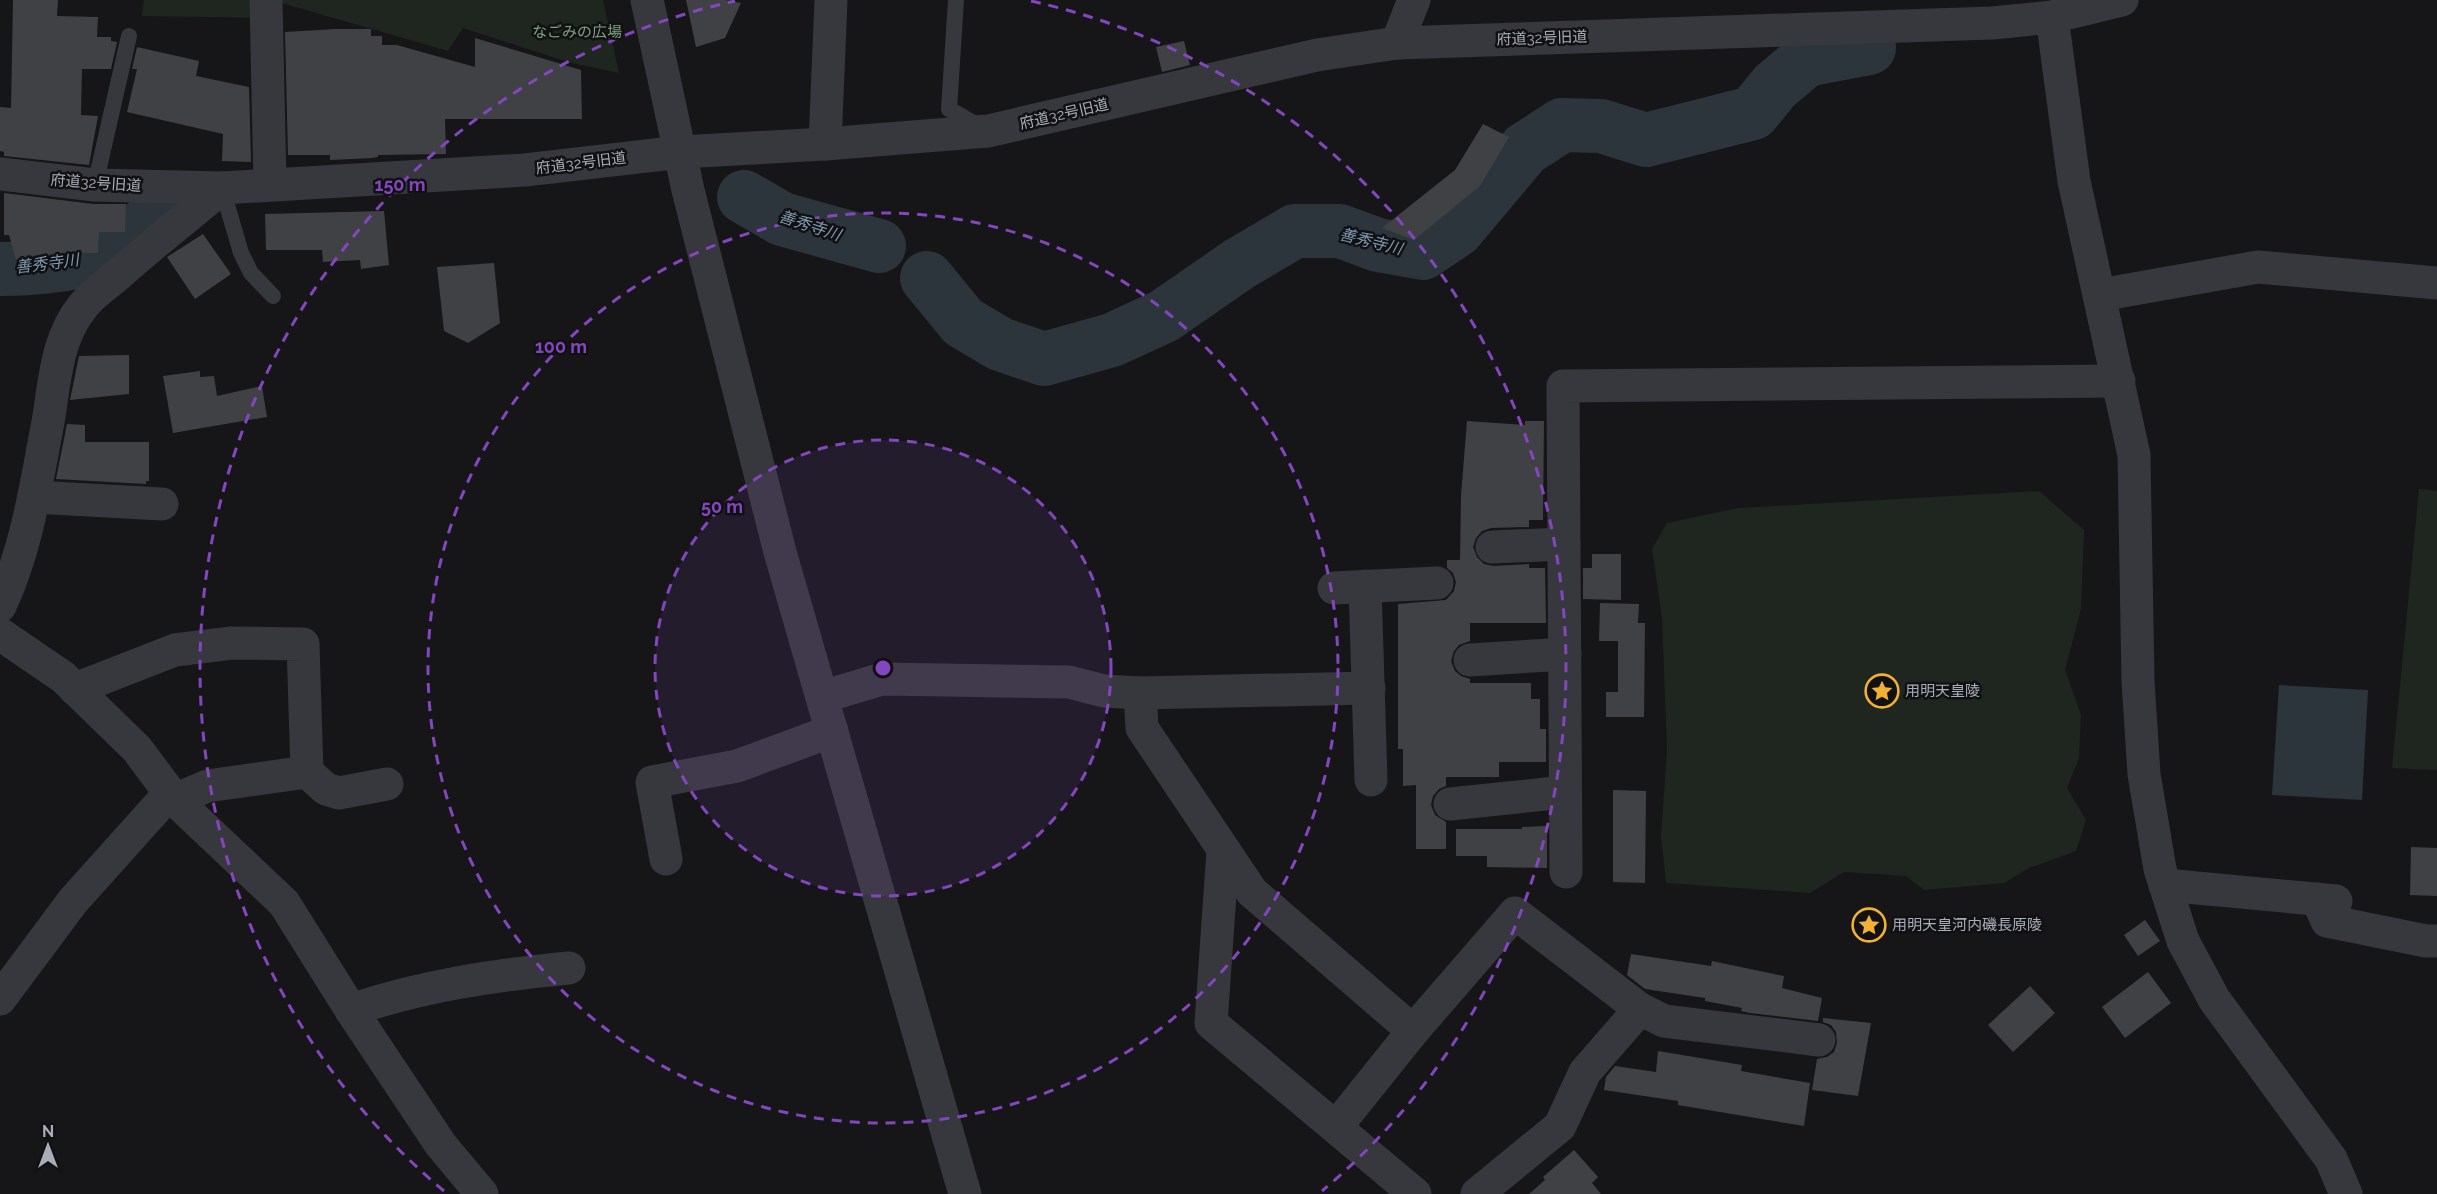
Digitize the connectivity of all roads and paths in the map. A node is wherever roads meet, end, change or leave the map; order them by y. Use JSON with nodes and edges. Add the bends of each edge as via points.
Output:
{"nodes":[{"id":1,"x":266,"y":0,"type":"edge"},
{"id":2,"x":647,"y":0,"type":"edge"},
{"id":3,"x":831,"y":0,"type":"edge"},
{"id":4,"x":956,"y":0,"type":"edge"},
{"id":5,"x":1414,"y":0,"type":"edge"},
{"id":6,"x":2122,"y":0,"type":"edge"},
{"id":7,"x":2052,"y":17,"type":"junction"},
{"id":8,"x":129,"y":36,"type":"dead end"},
{"id":9,"x":1397,"y":43,"type":"junction"},
{"id":10,"x":988,"y":131,"type":"junction"},
{"id":11,"x":825,"y":144,"type":"junction"},
{"id":12,"x":681,"y":152,"type":"junction"},
{"id":13,"x":0,"y":174,"type":"edge"},
{"id":14,"x":270,"y":184,"type":"junction"},
{"id":15,"x":95,"y":185,"type":"junction"},
{"id":16,"x":222,"y":188,"type":"junction"},
{"id":17,"x":2437,"y":283,"type":"edge"},
{"id":18,"x":2100,"y":295,"type":"junction"},
{"id":19,"x":273,"y":297,"type":"dead end"},
{"id":20,"x":2119,"y":381,"type":"junction"},
{"id":21,"x":34,"y":497,"type":"junction"},
{"id":22,"x":162,"y":504,"type":"dead end"},
{"id":23,"x":1564,"y":544,"type":"junction"},
{"id":24,"x":1492,"y":547,"type":"dead end"},
{"id":25,"x":1437,"y":584,"type":"dead end"},
{"id":26,"x":0,"y":606,"type":"edge"},
{"id":27,"x":0,"y":634,"type":"edge"},
{"id":28,"x":1564,"y":654,"type":"junction"},
{"id":29,"x":1470,"y":660,"type":"dead end"},
{"id":30,"x":1369,"y":688,"type":"junction"},
{"id":31,"x":75,"y":689,"type":"junction"},
{"id":32,"x":1140,"y":693,"type":"junction"},
{"id":33,"x":822,"y":697,"type":"junction"},
{"id":34,"x":832,"y":731,"type":"junction"},
{"id":35,"x":307,"y":772,"type":"junction"},
{"id":36,"x":1371,"y":780,"type":"dead end"},
{"id":37,"x":387,"y":784,"type":"dead end"},
{"id":38,"x":1565,"y":792,"type":"junction"},
{"id":39,"x":172,"y":797,"type":"junction"},
{"id":40,"x":1450,"y":804,"type":"dead end"},
{"id":41,"x":1223,"y":851,"type":"junction"},
{"id":42,"x":666,"y":859,"type":"dead end"},
{"id":43,"x":1566,"y":872,"type":"dead end"},
{"id":44,"x":2165,"y":885,"type":"junction"},
{"id":45,"x":2437,"y":941,"type":"edge"},
{"id":46,"x":569,"y":968,"type":"dead end"},
{"id":47,"x":0,"y":999,"type":"edge"},
{"id":48,"x":1640,"y":1009,"type":"junction"},
{"id":49,"x":351,"y":1010,"type":"junction"},
{"id":50,"x":1413,"y":1031,"type":"junction"},
{"id":51,"x":1819,"y":1040,"type":"dead end"},
{"id":52,"x":1336,"y":1126,"type":"junction"},
{"id":53,"x":482,"y":1194,"type":"edge"},
{"id":54,"x":965,"y":1194,"type":"edge"},
{"id":55,"x":1415,"y":1194,"type":"edge"},
{"id":56,"x":1477,"y":1194,"type":"edge"},
{"id":57,"x":2346,"y":1194,"type":"edge"}],
"edges":[{"from":1,"to":14,"type":"street"},
{"from":2,"to":12,"type":"street"},
{"from":3,"to":11,"type":"street"},
{"from":4,"to":10,"type":"lane","via":[[949,109]]},
{"from":5,"to":9,"type":"street"},
{"from":6,"to":7,"type":"street","name":"府道32号旧道"},
{"from":7,"to":9,"type":"street","name":"府道32号旧道","via":[[1992,23]]},
{"from":7,"to":18,"type":"street","via":[[2074,181]]},
{"from":8,"to":15,"type":"lane"},
{"from":9,"to":10,"type":"street","name":"府道32号旧道","via":[[1317,55]]},
{"from":10,"to":11,"type":"street","name":"府道32号旧道"},
{"from":11,"to":12,"type":"street","name":"府道32号旧道"},
{"from":12,"to":14,"type":"street","name":"府道32号旧道","via":[[525,170]]},
{"from":12,"to":33,"type":"street","via":[[780,552]]},
{"from":13,"to":15,"type":"street","name":"府道32号旧道"},
{"from":14,"to":16,"type":"street","name":"府道32号旧道"},
{"from":15,"to":16,"type":"street","name":"府道32号旧道"},
{"from":16,"to":19,"type":"lane","via":[[242,253],[252,273]]},
{"from":16,"to":21,"type":"street","via":[[83,305],[64,338],[55,371]]},
{"from":17,"to":18,"type":"street","via":[[2258,267]]},
{"from":18,"to":20,"type":"street"},
{"from":20,"to":23,"type":"street","via":[[1563,386]]},
{"from":20,"to":44,"type":"street","via":[[2134,455],[2138,681],[2144,774]]},
{"from":21,"to":22,"type":"street"},
{"from":21,"to":26,"type":"street","via":[[13,579]]},
{"from":23,"to":24,"type":"street"},
{"from":23,"to":28,"type":"street"},
{"from":25,"to":30,"type":"street","via":[[1349,587]]},
{"from":27,"to":31,"type":"street"},
{"from":28,"to":29,"type":"street"},
{"from":28,"to":38,"type":"street"},
{"from":30,"to":32,"type":"street"},
{"from":30,"to":36,"type":"street"},
{"from":31,"to":35,"type":"street","via":[[175,650],[232,643],[303,644]]},
{"from":31,"to":39,"type":"street","via":[[137,749]]},
{"from":32,"to":33,"type":"street","via":[[1104,691],[1069,682],[882,679]]},
{"from":32,"to":41,"type":"street","via":[[1142,728]]},
{"from":33,"to":34,"type":"street"},
{"from":34,"to":42,"type":"street","via":[[737,766],[652,783]]},
{"from":34,"to":54,"type":"street"},
{"from":35,"to":37,"type":"street","via":[[326,789],[339,793]]},
{"from":35,"to":39,"type":"street","via":[[207,786]]},
{"from":38,"to":40,"type":"street"},
{"from":38,"to":43,"type":"street"},
{"from":39,"to":47,"type":"street","via":[[73,901]]},
{"from":39,"to":49,"type":"street","via":[[284,903]]},
{"from":41,"to":50,"type":"street","via":[[1252,892]]},
{"from":41,"to":52,"type":"street","via":[[1211,1023]]},
{"from":44,"to":45,"type":"street","via":[[2327,900],[2327,921]]},
{"from":44,"to":57,"type":"street","via":[[2182,941],[2214,999],[2331,1159]]},
{"from":46,"to":49,"type":"street","via":[[501,975],[388,998]]},
{"from":48,"to":50,"type":"street","via":[[1515,913]]},
{"from":48,"to":51,"type":"street","via":[[1664,1021]]},
{"from":48,"to":56,"type":"street","via":[[1585,1072],[1560,1126]]},
{"from":49,"to":53,"type":"street","via":[[441,1145]]},
{"from":50,"to":52,"type":"street"},
{"from":52,"to":55,"type":"street"}]}
